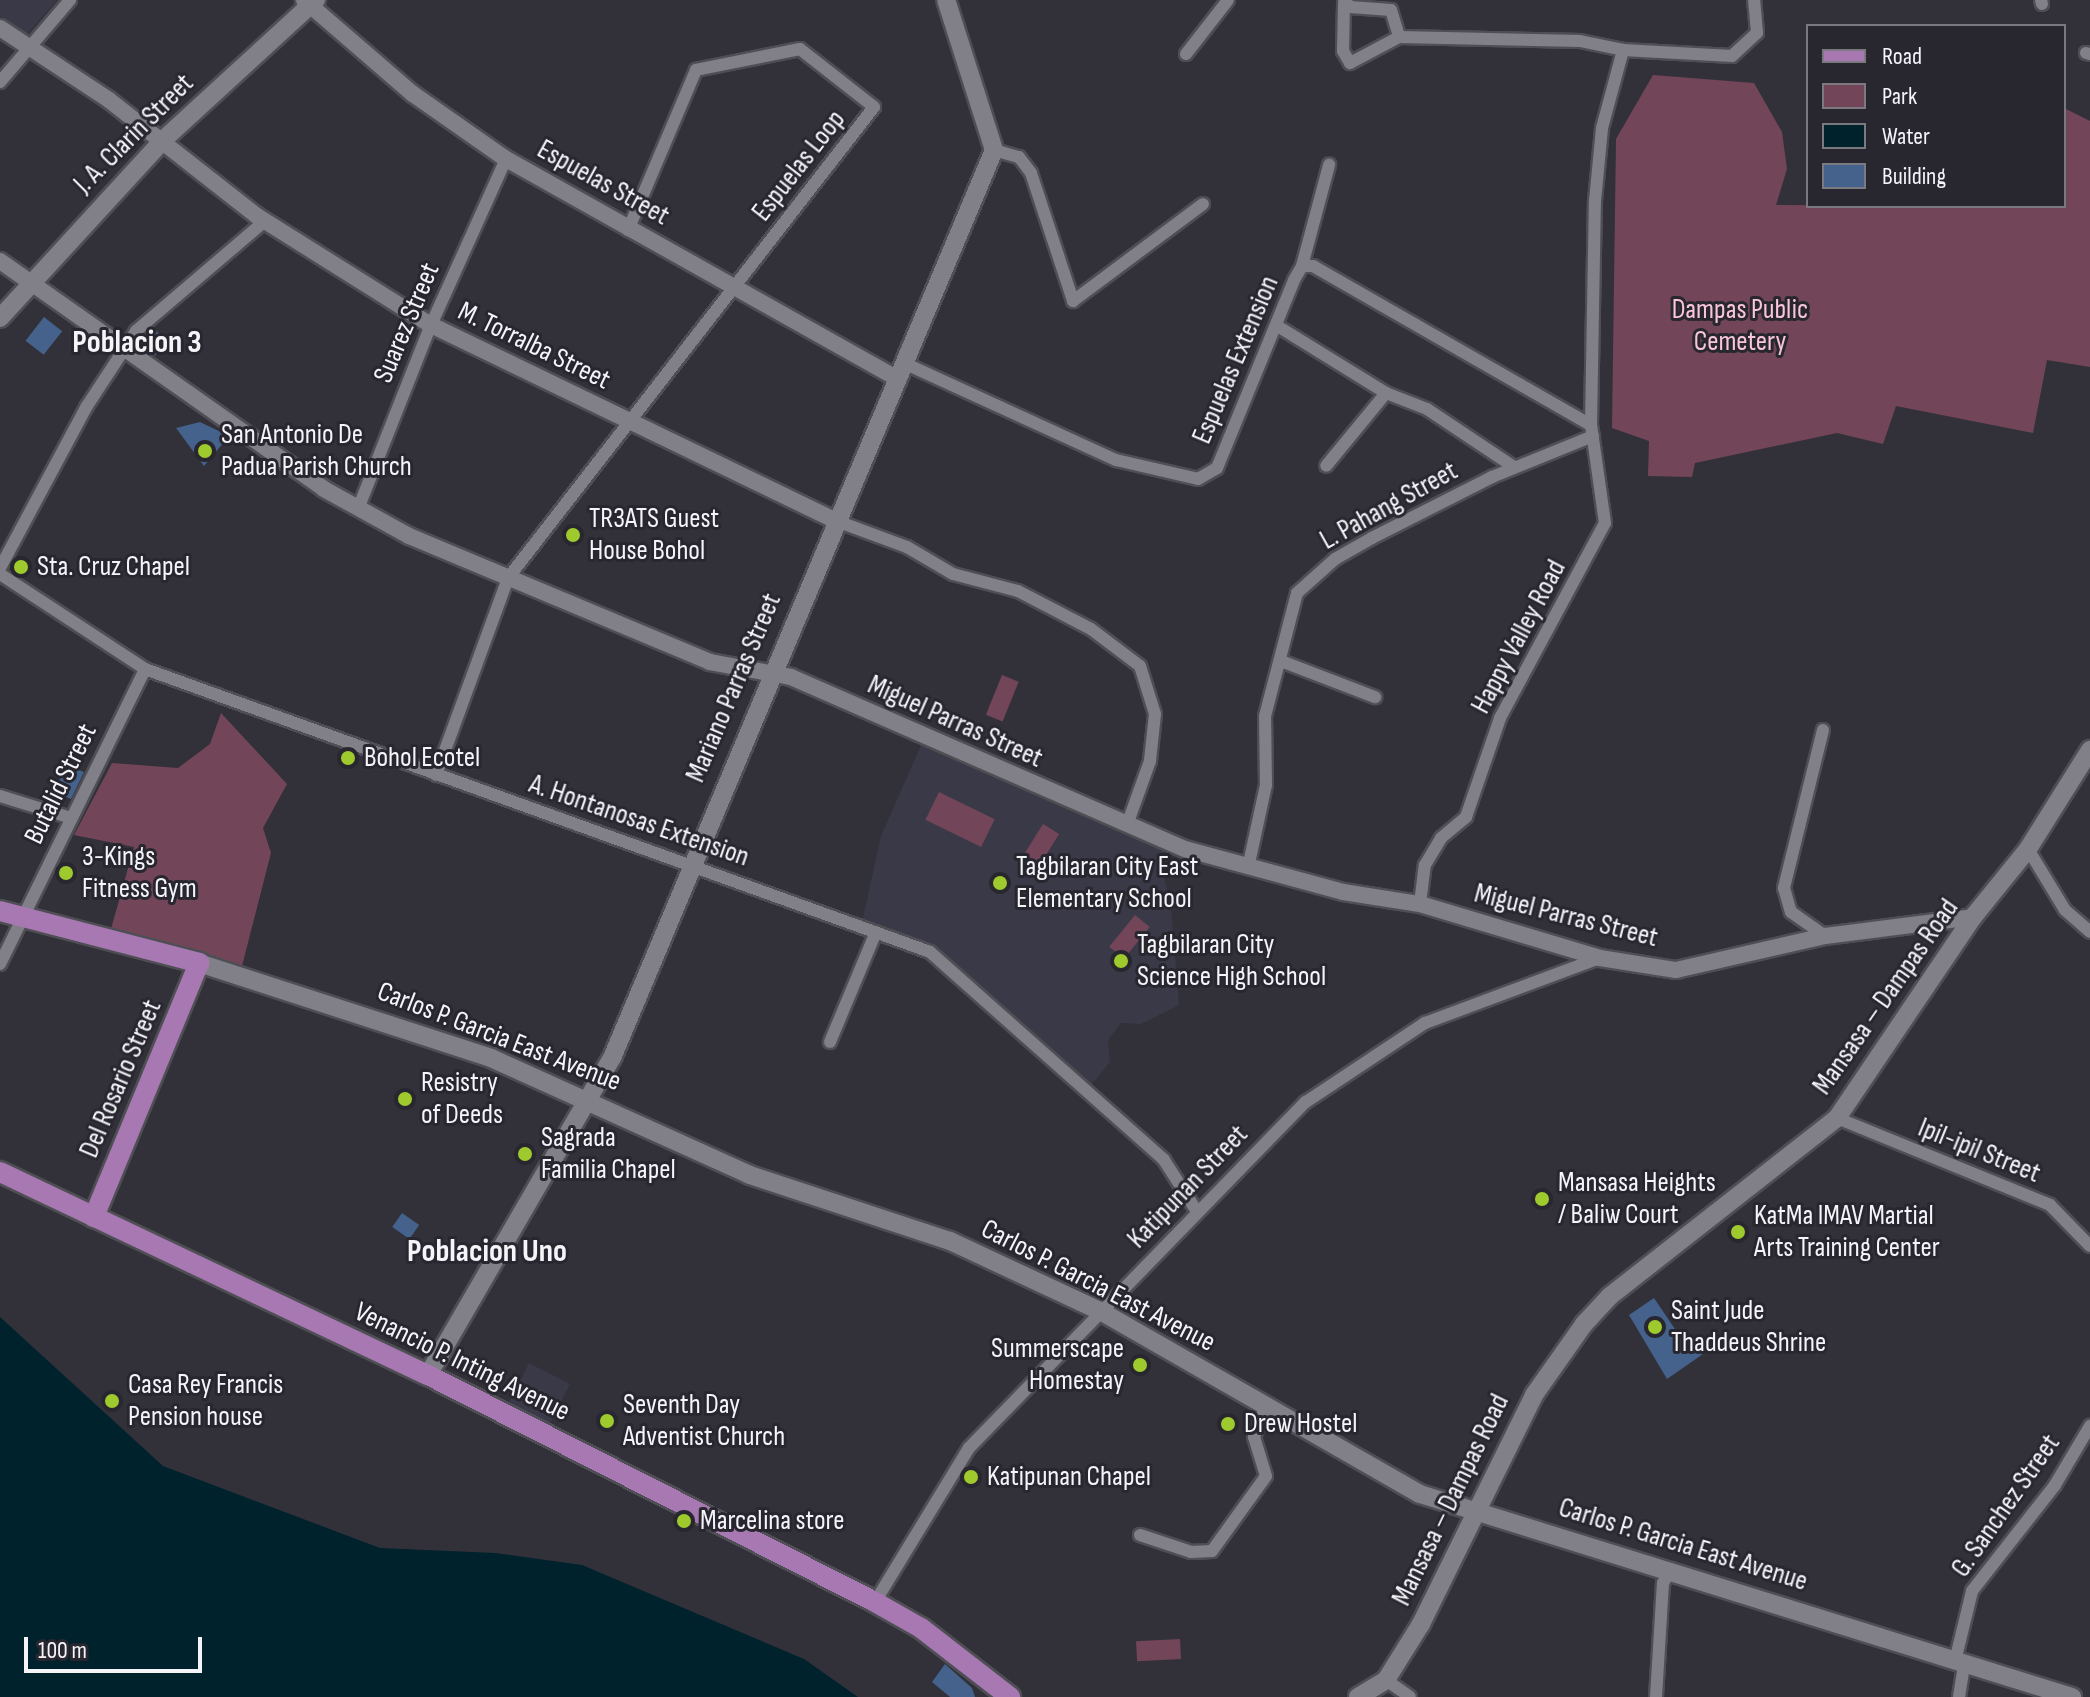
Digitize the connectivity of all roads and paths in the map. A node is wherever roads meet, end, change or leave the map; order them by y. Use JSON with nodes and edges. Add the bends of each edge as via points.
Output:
{"nodes":[{"id":1,"x":70,"y":0,"type":"edge"},
{"id":2,"x":946,"y":0,"type":"edge"},
{"id":3,"x":1228,"y":0,"type":"edge"},
{"id":4,"x":1754,"y":0,"type":"edge"},
{"id":5,"x":310,"y":2,"type":"edge"},
{"id":6,"x":1344,"y":2,"type":"edge"},
{"id":7,"x":0,"y":28,"type":"edge"},
{"id":8,"x":1399,"y":37,"type":"junction"},
{"id":9,"x":25,"y":50,"type":"junction"},
{"id":10,"x":1623,"y":50,"type":"junction"},
{"id":11,"x":1186,"y":54,"type":"dead end"},
{"id":12,"x":0,"y":82,"type":"edge"},
{"id":13,"x":162,"y":141,"type":"junction"},
{"id":14,"x":994,"y":150,"type":"junction"},
{"id":15,"x":506,"y":159,"type":"junction"},
{"id":16,"x":1329,"y":165,"type":"dead end"},
{"id":17,"x":1203,"y":204,"type":"dead end"},
{"id":18,"x":265,"y":221,"type":"junction"},
{"id":19,"x":628,"y":230,"type":"junction"},
{"id":20,"x":0,"y":261,"type":"edge"},
{"id":21,"x":1302,"y":266,"type":"junction"},
{"id":22,"x":30,"y":281,"type":"junction"},
{"id":23,"x":737,"y":283,"type":"junction"},
{"id":24,"x":0,"y":318,"type":"edge"},
{"id":25,"x":431,"y":325,"type":"junction"},
{"id":26,"x":1279,"y":327,"type":"junction"},
{"id":27,"x":125,"y":346,"type":"junction"},
{"id":28,"x":902,"y":372,"type":"junction"},
{"id":29,"x":1386,"y":393,"type":"junction"},
{"id":30,"x":629,"y":422,"type":"junction"},
{"id":31,"x":1592,"y":431,"type":"junction"},
{"id":32,"x":1326,"y":466,"type":"dead end"},
{"id":33,"x":1514,"y":467,"type":"junction"},
{"id":34,"x":358,"y":509,"type":"junction"},
{"id":35,"x":834,"y":520,"type":"junction"},
{"id":36,"x":0,"y":571,"type":"edge"},
{"id":37,"x":508,"y":578,"type":"junction"},
{"id":38,"x":1281,"y":661,"type":"junction"},
{"id":39,"x":145,"y":669,"type":"junction"},
{"id":40,"x":770,"y":675,"type":"junction"},
{"id":41,"x":1375,"y":697,"type":"dead end"},
{"id":42,"x":1823,"y":730,"type":"dead end"},
{"id":43,"x":2090,"y":750,"type":"edge"},
{"id":44,"x":436,"y":775,"type":"junction"},
{"id":45,"x":0,"y":796,"type":"edge"},
{"id":46,"x":71,"y":818,"type":"junction"},
{"id":47,"x":1127,"y":825,"type":"junction"},
{"id":48,"x":2028,"y":849,"type":"junction"},
{"id":49,"x":691,"y":864,"type":"junction"},
{"id":50,"x":1248,"y":868,"type":"junction"},
{"id":51,"x":1420,"y":904,"type":"junction"},
{"id":52,"x":0,"y":911,"type":"edge"},
{"id":53,"x":1973,"y":917,"type":"junction"},
{"id":54,"x":22,"y":918,"type":"junction"},
{"id":55,"x":876,"y":932,"type":"junction"},
{"id":56,"x":2090,"y":932,"type":"edge"},
{"id":57,"x":1825,"y":936,"type":"junction"},
{"id":58,"x":1600,"y":958,"type":"junction"},
{"id":59,"x":199,"y":963,"type":"junction"},
{"id":60,"x":0,"y":964,"type":"edge"},
{"id":61,"x":830,"y":1042,"type":"dead end"},
{"id":62,"x":587,"y":1096,"type":"junction"},
{"id":63,"x":1837,"y":1118,"type":"junction"},
{"id":64,"x":0,"y":1172,"type":"edge"},
{"id":65,"x":1196,"y":1210,"type":"junction"},
{"id":66,"x":94,"y":1217,"type":"junction"},
{"id":67,"x":2090,"y":1246,"type":"edge"},
{"id":68,"x":1102,"y":1312,"type":"junction"},
{"id":69,"x":428,"y":1375,"type":"junction"},
{"id":70,"x":1265,"y":1406,"type":"junction"},
{"id":71,"x":2090,"y":1426,"type":"edge"},
{"id":72,"x":1477,"y":1511,"type":"junction"},
{"id":73,"x":1140,"y":1535,"type":"dead end"},
{"id":74,"x":1671,"y":1569,"type":"junction"},
{"id":75,"x":875,"y":1602,"type":"junction"},
{"id":76,"x":1960,"y":1662,"type":"junction"},
{"id":77,"x":1386,"y":1680,"type":"junction"},
{"id":78,"x":1010,"y":1697,"type":"edge"},
{"id":79,"x":1358,"y":1697,"type":"edge"},
{"id":80,"x":1410,"y":1697,"type":"edge"},
{"id":81,"x":1656,"y":1697,"type":"edge"},
{"id":82,"x":1959,"y":1697,"type":"edge"},
{"id":83,"x":2072,"y":1697,"type":"edge"}],
"edges":[{"from":1,"to":9,"type":"street"},
{"from":2,"to":14,"type":"main road"},
{"from":3,"to":11,"type":"street"},
{"from":4,"to":10,"type":"street","via":[[1757,33],[1732,56]]},
{"from":5,"to":13,"type":"main road","name":"J. A. Clarin Street"},
{"from":5,"to":15,"type":"street","name":"Espuelas Street","via":[[413,94]]},
{"from":6,"to":8,"type":"street","via":[[1391,10]]},
{"from":6,"to":8,"type":"street","via":[[1343,51],[1350,63]]},
{"from":7,"to":9,"type":"street","name":"M. Torralba Street"},
{"from":8,"to":10,"type":"street","via":[[1580,41]]},
{"from":9,"to":12,"type":"street"},
{"from":9,"to":13,"type":"street","name":"M. Torralba Street","via":[[109,100]]},
{"from":10,"to":31,"type":"street","name":"Happy Valley Road","via":[[1602,128],[1595,201]]},
{"from":13,"to":18,"type":"street","name":"M. Torralba Street"},
{"from":13,"to":22,"type":"main road","name":"J. A. Clarin Street"},
{"from":14,"to":17,"type":"street","via":[[1019,157],[1031,173],[1073,301]]},
{"from":14,"to":28,"type":"main road","name":"Mariano Parras Street"},
{"from":15,"to":19,"type":"street","name":"Espuelas Street"},
{"from":15,"to":25,"type":"street","name":"Suarez Street"},
{"from":16,"to":21,"type":"street"},
{"from":18,"to":25,"type":"street","name":"M. Torralba Street"},
{"from":18,"to":27,"type":"street","via":[[152,313]]},
{"from":19,"to":23,"type":"street","name":"Espuelas Street"},
{"from":19,"to":23,"type":"street","name":"Espuelas Loop","via":[[696,70],[800,49],[874,107]]},
{"from":20,"to":22,"type":"street","name":"Miguel Parras Street"},
{"from":21,"to":26,"type":"street","name":"Espuelas Extension"},
{"from":21,"to":31,"type":"street","name":"Espuelas Extension","via":[[1313,266]]},
{"from":22,"to":24,"type":"main road","name":"J. A. Clarin Street"},
{"from":22,"to":27,"type":"street","name":"Miguel Parras Street"},
{"from":23,"to":28,"type":"street","name":"Espuelas Street"},
{"from":23,"to":30,"type":"street"},
{"from":25,"to":30,"type":"street","name":"M. Torralba Street"},
{"from":25,"to":34,"type":"street","name":"Suarez Street"},
{"from":26,"to":28,"type":"street","name":"Espuelas Extension","via":[[1217,468],[1198,479],[1116,460]]},
{"from":26,"to":29,"type":"street"},
{"from":27,"to":34,"type":"street","name":"Miguel Parras Street"},
{"from":27,"to":36,"type":"street"},
{"from":28,"to":35,"type":"main road","name":"Mariano Parras Street"},
{"from":29,"to":32,"type":"street"},
{"from":29,"to":33,"type":"street","via":[[1427,409]]},
{"from":30,"to":35,"type":"street","name":"M. Torralba Street"},
{"from":30,"to":37,"type":"street"},
{"from":31,"to":33,"type":"street","name":"L. Pahang Street"},
{"from":31,"to":51,"type":"street","name":"Happy Valley Road","via":[[1605,523],[1500,718],[1466,817],[1441,838],[1425,865]]},
{"from":33,"to":38,"type":"street","name":"L. Pahang Street","via":[[1318,572],[1291,605]]},
{"from":34,"to":37,"type":"street","name":"Miguel Parras Street"},
{"from":35,"to":40,"type":"main road","name":"Mariano Parras Street"},
{"from":35,"to":47,"type":"street","name":"M. Torralba Street","via":[[907,547],[953,574],[1018,591],[1091,629],[1140,666],[1155,714],[1150,761]]},
{"from":36,"to":39,"type":"street","name":"A. Hontanosas Extension"},
{"from":37,"to":40,"type":"street","name":"Miguel Parras Street","via":[[710,662]]},
{"from":37,"to":44,"type":"street"},
{"from":38,"to":41,"type":"street"},
{"from":38,"to":50,"type":"street","name":"L. Pahang Street","via":[[1265,716],[1266,785]]},
{"from":39,"to":44,"type":"street","name":"A. Hontanosas Extension"},
{"from":39,"to":46,"type":"street","name":"Butalid Street"},
{"from":40,"to":47,"type":"street","name":"Miguel Parras Street","via":[[791,677]]},
{"from":40,"to":49,"type":"main road","name":"Mariano Parras Street"},
{"from":42,"to":57,"type":"street","via":[[1784,888],[1791,912]]},
{"from":43,"to":48,"type":"main road","name":"Mansasa – Dampas Road"},
{"from":44,"to":49,"type":"street","name":"A. Hontanosas Extension"},
{"from":45,"to":46,"type":"street"},
{"from":46,"to":54,"type":"street","name":"Butalid Street"},
{"from":47,"to":50,"type":"street","name":"Miguel Parras Street"},
{"from":48,"to":53,"type":"main road","name":"Mansasa – Dampas Road"},
{"from":48,"to":56,"type":"street","via":[[2065,910]]},
{"from":49,"to":55,"type":"street","name":"A. Hontanosas Extension"},
{"from":49,"to":62,"type":"main road","name":"Mariano Parras Street","via":[[612,1058]]},
{"from":50,"to":51,"type":"street","name":"Miguel Parras Street"},
{"from":51,"to":58,"type":"street","name":"Miguel Parras Street"},
{"from":52,"to":54,"type":"main road","name":"Carlos P. Garcia East Avenue"},
{"from":53,"to":57,"type":"street","name":"Miguel Parras Street"},
{"from":53,"to":63,"type":"main road","name":"Mansasa – Dampas Road"},
{"from":54,"to":59,"type":"main road","name":"Carlos P. Garcia East Avenue"},
{"from":54,"to":60,"type":"street","name":"Butalid Street"},
{"from":55,"to":61,"type":"street"},
{"from":55,"to":65,"type":"street","name":"A. Hontanosas Extension","via":[[930,952],[1164,1160]]},
{"from":57,"to":58,"type":"street","name":"Miguel Parras Street","via":[[1676,970]]},
{"from":58,"to":65,"type":"street","name":"Katipunan Street","via":[[1425,1023],[1306,1102]]},
{"from":59,"to":62,"type":"main road","name":"Carlos P. Garcia East Avenue","via":[[403,1028]]},
{"from":59,"to":66,"type":"main road","name":"Del Rosario Street"},
{"from":62,"to":68,"type":"main road","name":"Carlos P. Garcia East Avenue","via":[[693,1151],[950,1241]]},
{"from":62,"to":69,"type":"main road","name":"Mariano Parras Street"},
{"from":63,"to":67,"type":"street","name":"Ipil-ipil Street","via":[[2050,1205]]},
{"from":63,"to":72,"type":"main road","name":"Mansasa – Dampas Road","via":[[1610,1296],[1584,1324],[1534,1395]]},
{"from":64,"to":66,"type":"main road","name":"Venancio P. Inting Avenue"},
{"from":65,"to":68,"type":"street","name":"Katipunan Street"},
{"from":66,"to":69,"type":"main road","name":"Venancio P. Inting Avenue"},
{"from":68,"to":70,"type":"main road","name":"Carlos P. Garcia East Avenue"},
{"from":68,"to":75,"type":"street","name":"Katipunan Street","via":[[969,1448]]},
{"from":69,"to":75,"type":"main road","name":"Venancio P. Inting Avenue"},
{"from":70,"to":72,"type":"main road","name":"Carlos P. Garcia East Avenue","via":[[1420,1494]]},
{"from":70,"to":73,"type":"street","via":[[1254,1437],[1266,1476],[1212,1551],[1191,1552]]},
{"from":71,"to":76,"type":"street","name":"G. Sanchez Street","via":[[2055,1485],[1972,1591]]},
{"from":72,"to":74,"type":"main road","name":"Carlos P. Garcia East Avenue"},
{"from":72,"to":77,"type":"main road","name":"Mansasa – Dampas Road"},
{"from":74,"to":76,"type":"main road","name":"Carlos P. Garcia East Avenue"},
{"from":74,"to":81,"type":"street","via":[[1663,1583]]},
{"from":75,"to":78,"type":"main road","name":"Venancio P. Inting Avenue","via":[[921,1628]]},
{"from":76,"to":82,"type":"street","name":"G. Sanchez Street"},
{"from":76,"to":83,"type":"main road","name":"Carlos P. Garcia East Avenue"},
{"from":77,"to":79,"type":"main road"},
{"from":77,"to":80,"type":"street"}]}
